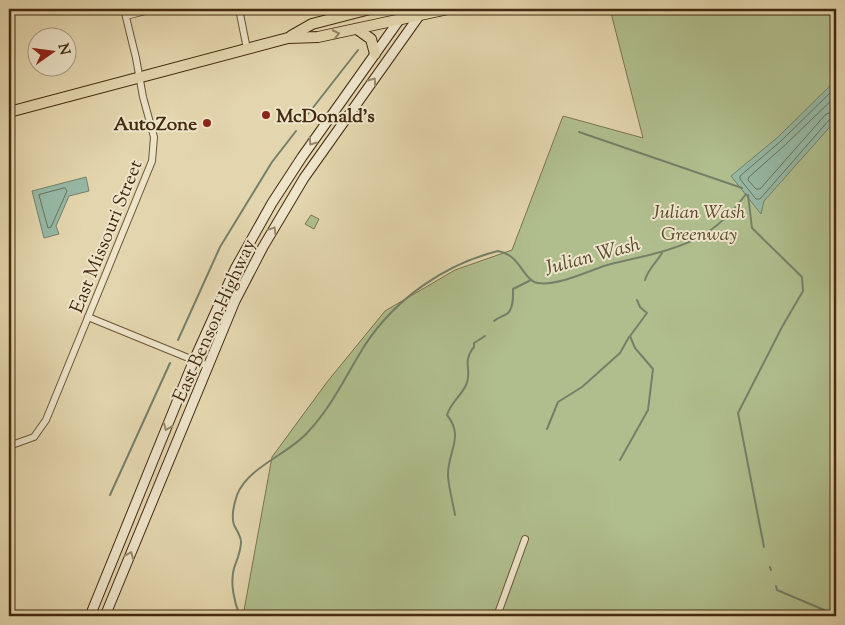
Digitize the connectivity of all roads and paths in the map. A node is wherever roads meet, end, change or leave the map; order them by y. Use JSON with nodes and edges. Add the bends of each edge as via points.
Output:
{"nodes":[{"id":1,"x":153,"y":9,"type":"edge"},
{"id":2,"x":239,"y":9,"type":"edge"},
{"id":3,"x":370,"y":9,"type":"edge"},
{"id":4,"x":408,"y":9,"type":"edge"},
{"id":5,"x":448,"y":9,"type":"edge"},
{"id":6,"x":125,"y":12,"type":"edge"},
{"id":7,"x":422,"y":12,"type":"edge"},
{"id":8,"x":400,"y":19,"type":"junction"},
{"id":9,"x":357,"y":29,"type":"junction"},
{"id":10,"x":288,"y":38,"type":"junction"},
{"id":11,"x":247,"y":49,"type":"junction"},
{"id":12,"x":375,"y":54,"type":"junction"},
{"id":13,"x":140,"y":78,"type":"junction"},
{"id":14,"x":9,"y":112,"type":"edge"},
{"id":15,"x":88,"y":317,"type":"junction"},
{"id":16,"x":194,"y":360,"type":"junction"},
{"id":17,"x":208,"y":366,"type":"junction"},
{"id":18,"x":9,"y":446,"type":"edge"},
{"id":19,"x":525,"y":539,"type":"dead end"},
{"id":20,"x":105,"y":579,"type":"junction"},
{"id":21,"x":118,"y":584,"type":"junction"},
{"id":22,"x":90,"y":616,"type":"edge"},
{"id":23,"x":105,"y":616,"type":"edge"},
{"id":24,"x":497,"y":616,"type":"edge"}],
"edges":[{"from":1,"to":6,"type":"street"},
{"from":2,"to":11,"type":"street"},
{"from":3,"to":10,"type":"main road","via":[[312,24]]},
{"from":4,"to":8,"type":"main road","name":"East Benson Highway"},
{"from":5,"to":7,"type":"main road"},
{"from":6,"to":13,"type":"street","name":"East Missouri Street"},
{"from":7,"to":8,"type":"main road"},
{"from":17,"to":7,"type":"main road","name":"East Benson Highway","one_way":true,"via":[[236,301],[283,212]]},
{"from":8,"to":9,"type":"main road"},
{"from":8,"to":12,"type":"main road","name":"East Benson Highway"},
{"from":10,"to":9,"type":"main road","one_way":true,"via":[[318,38]]},
{"from":9,"to":12,"type":"main road","via":[[371,39]]},
{"from":10,"to":11,"type":"main road"},
{"from":11,"to":13,"type":"main road"},
{"from":12,"to":16,"type":"main road","name":"East Benson Highway","one_way":true,"via":[[272,203],[235,269]]},
{"from":13,"to":14,"type":"main road"},
{"from":13,"to":15,"type":"street","name":"East Missouri Street","via":[[154,137],[154,154]]},
{"from":15,"to":16,"type":"street"},
{"from":15,"to":18,"type":"street","name":"East Missouri Street","via":[[46,420],[34,438]]},
{"from":16,"to":17,"type":"street"},
{"from":16,"to":20,"type":"main road","name":"East Benson Highway","one_way":true},
{"from":21,"to":17,"type":"main road","name":"East Benson Highway","one_way":true},
{"from":19,"to":24,"type":"street"},
{"from":20,"to":21,"type":"main road"},
{"from":20,"to":22,"type":"main road","name":"East Benson Highway"},
{"from":21,"to":23,"type":"main road","name":"East Benson Highway"}]}
